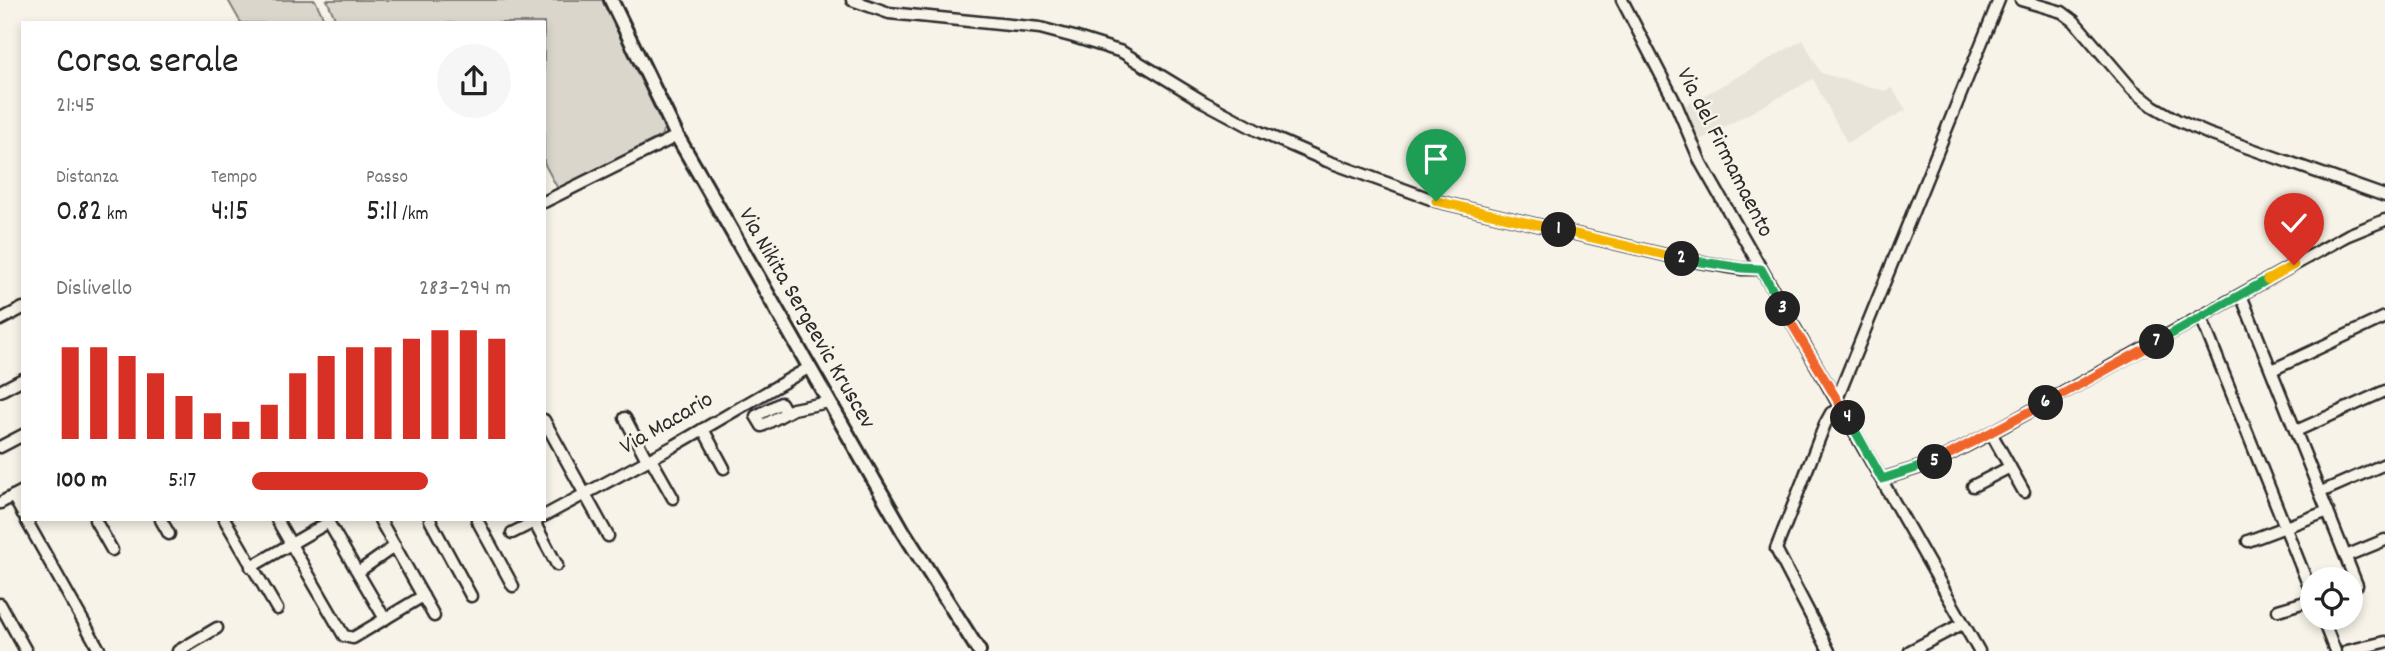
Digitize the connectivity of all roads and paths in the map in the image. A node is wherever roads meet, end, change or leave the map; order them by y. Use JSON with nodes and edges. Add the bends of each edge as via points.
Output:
{"nodes":[{"id":1,"x":611,"y":0,"type":"edge"},
{"id":2,"x":852,"y":0,"type":"edge"},
{"id":3,"x":1622,"y":0,"type":"edge"},
{"id":4,"x":1999,"y":0,"type":"edge"},
{"id":5,"x":2021,"y":0,"type":"edge"},
{"id":6,"x":677,"y":136,"type":"junction"},
{"id":7,"x":2385,"y":196,"type":"edge"},
{"id":8,"x":546,"y":201,"type":"edge"},
{"id":9,"x":2385,"y":220,"type":"edge"},
{"id":10,"x":1761,"y":269,"type":"junction"},
{"id":11,"x":2241,"y":295,"type":"junction"},
{"id":12,"x":21,"y":309,"type":"edge"},
{"id":13,"x":2201,"y":317,"type":"junction"},
{"id":14,"x":2385,"y":317,"type":"edge"},
{"id":15,"x":0,"y":320,"type":"edge"},
{"id":16,"x":810,"y":367,"type":"junction"},
{"id":17,"x":2272,"y":370,"type":"junction"},
{"id":18,"x":21,"y":380,"type":"edge"},
{"id":19,"x":0,"y":391,"type":"edge"},
{"id":20,"x":2385,"y":391,"type":"edge"},
{"id":21,"x":753,"y":400,"type":"junction"},
{"id":22,"x":829,"y":401,"type":"junction"},
{"id":23,"x":1839,"y":403,"type":"junction"},
{"id":24,"x":625,"y":418,"type":"dead end"},
{"id":25,"x":546,"y":424,"type":"edge"},
{"id":26,"x":703,"y":429,"type":"junction"},
{"id":27,"x":2296,"y":431,"type":"junction"},
{"id":28,"x":1991,"y":433,"type":"junction"},
{"id":29,"x":21,"y":436,"type":"edge"},
{"id":30,"x":0,"y":447,"type":"edge"},
{"id":31,"x":649,"y":460,"type":"junction"},
{"id":32,"x":2385,"y":464,"type":"edge"},
{"id":33,"x":2010,"y":467,"type":"junction"},
{"id":34,"x":724,"y":468,"type":"dead end"},
{"id":35,"x":1882,"y":479,"type":"junction"},
{"id":36,"x":1973,"y":486,"type":"dead end"},
{"id":37,"x":2024,"y":492,"type":"dead end"},
{"id":38,"x":2321,"y":492,"type":"junction"},
{"id":39,"x":18,"y":494,"type":"edge"},
{"id":40,"x":584,"y":495,"type":"junction"},
{"id":41,"x":673,"y":498,"type":"dead end"},
{"id":42,"x":0,"y":503,"type":"edge"},
{"id":43,"x":2329,"y":511,"type":"junction"},
{"id":44,"x":546,"y":515,"type":"edge"},
{"id":45,"x":27,"y":521,"type":"edge"},
{"id":46,"x":96,"y":521,"type":"edge"},
{"id":47,"x":162,"y":521,"type":"edge"},
{"id":48,"x":226,"y":521,"type":"edge"},
{"id":49,"x":278,"y":521,"type":"edge"},
{"id":50,"x":328,"y":521,"type":"edge"},
{"id":51,"x":381,"y":521,"type":"edge"},
{"id":52,"x":431,"y":521,"type":"edge"},
{"id":53,"x":478,"y":521,"type":"edge"},
{"id":54,"x":536,"y":521,"type":"edge"},
{"id":55,"x":2285,"y":528,"type":"junction"},
{"id":56,"x":512,"y":533,"type":"dead end"},
{"id":57,"x":169,"y":534,"type":"dead end"},
{"id":58,"x":608,"y":536,"type":"dead end"},
{"id":59,"x":2385,"y":540,"type":"edge"},
{"id":60,"x":2248,"y":541,"type":"dead end"},
{"id":61,"x":291,"y":544,"type":"junction"},
{"id":62,"x":395,"y":546,"type":"junction"},
{"id":63,"x":112,"y":550,"type":"dead end"},
{"id":64,"x":2346,"y":556,"type":"junction"},
{"id":65,"x":557,"y":565,"type":"dead end"},
{"id":66,"x":251,"y":567,"type":"junction"},
{"id":67,"x":2301,"y":567,"type":"edge"},
{"id":68,"x":2350,"y":567,"type":"edge"},
{"id":69,"x":358,"y":572,"type":"junction"},
{"id":70,"x":513,"y":586,"type":"dead end"},
{"id":71,"x":423,"y":596,"type":"junction"},
{"id":72,"x":471,"y":596,"type":"dead end"},
{"id":73,"x":0,"y":604,"type":"edge"},
{"id":74,"x":2300,"y":604,"type":"edge"},
{"id":75,"x":277,"y":609,"type":"dead end"},
{"id":76,"x":2278,"y":610,"type":"dead end"},
{"id":77,"x":434,"y":616,"type":"dead end"},
{"id":78,"x":385,"y":619,"type":"junction"},
{"id":79,"x":1962,"y":625,"type":"junction"},
{"id":80,"x":217,"y":628,"type":"dead end"},
{"id":81,"x":2327,"y":630,"type":"edge"},
{"id":82,"x":2385,"y":642,"type":"edge"},
{"id":83,"x":26,"y":651,"type":"edge"},
{"id":84,"x":100,"y":651,"type":"edge"},
{"id":85,"x":178,"y":651,"type":"edge"},
{"id":86,"x":979,"y":651,"type":"edge"},
{"id":87,"x":1829,"y":651,"type":"edge"},
{"id":88,"x":1910,"y":651,"type":"edge"},
{"id":89,"x":1979,"y":651,"type":"edge"},
{"id":90,"x":2335,"y":651,"type":"edge"},
{"id":91,"x":2347,"y":651,"type":"edge"}],
"edges":[{"from":1,"to":6,"type":"main road","name":"Via Nikita Sergeevic Kruscev"},
{"from":2,"to":10,"type":"street","via":[[889,13],[1040,28],[1074,37],[1122,52],[1260,132],[1436,201],[1682,259]]},
{"from":3,"to":10,"type":"street","name":"Via del Firmamaento","via":[[1701,163]]},
{"from":4,"to":23,"type":"street"},
{"from":5,"to":7,"type":"street","via":[[2062,12],[2074,21],[2132,89],[2177,120]]},
{"from":6,"to":8,"type":"street"},
{"from":6,"to":16,"type":"main road","name":"Via Nikita Sergeevic Kruscev"},
{"from":9,"to":11,"type":"street","via":[[2348,235]]},
{"from":10,"to":23,"type":"street","name":"Via del Firmamaento"},
{"from":11,"to":13,"type":"street"},
{"from":11,"to":17,"type":"street"},
{"from":12,"to":15,"type":"street"},
{"from":13,"to":28,"type":"street"},
{"from":13,"to":55,"type":"street"},
{"from":14,"to":17,"type":"street"},
{"from":16,"to":21,"type":"street","name":"Via Macario"},
{"from":16,"to":22,"type":"main road","name":"Via Nikita Sergeevic Kruscev"},
{"from":17,"to":27,"type":"street"},
{"from":18,"to":19,"type":"street"},
{"from":20,"to":27,"type":"street"},
{"from":21,"to":22,"type":"street","via":[[761,414],[780,403],[786,412]]},
{"from":21,"to":26,"type":"street","name":"Via Macario"},
{"from":22,"to":86,"type":"main road","name":"Via Nikita Sergeevic Kruscev"},
{"from":23,"to":35,"type":"street","name":"Via del Firmamaento"},
{"from":23,"to":87,"type":"street","via":[[1825,424],[1776,549]]},
{"from":24,"to":31,"type":"street"},
{"from":25,"to":40,"type":"street"},
{"from":26,"to":31,"type":"street","name":"Via Macario"},
{"from":26,"to":34,"type":"street"},
{"from":27,"to":38,"type":"street"},
{"from":28,"to":33,"type":"street"},
{"from":28,"to":35,"type":"street","via":[[1933,463]]},
{"from":29,"to":30,"type":"street"},
{"from":31,"to":40,"type":"street","name":"Via Macario"},
{"from":31,"to":41,"type":"street"},
{"from":32,"to":38,"type":"street"},
{"from":33,"to":36,"type":"street"},
{"from":33,"to":37,"type":"street"},
{"from":35,"to":79,"type":"street","name":"Via del Firmamaento"},
{"from":38,"to":43,"type":"street"},
{"from":39,"to":42,"type":"street"},
{"from":40,"to":44,"type":"street","name":"Via Macario"},
{"from":40,"to":58,"type":"street"},
{"from":43,"to":55,"type":"street"},
{"from":43,"to":64,"type":"street"},
{"from":45,"to":84,"type":"street"},
{"from":46,"to":63,"type":"street"},
{"from":47,"to":57,"type":"street"},
{"from":48,"to":66,"type":"street"},
{"from":49,"to":61,"type":"street"},
{"from":50,"to":61,"type":"street"},
{"from":50,"to":69,"type":"street"},
{"from":51,"to":62,"type":"street"},
{"from":52,"to":72,"type":"street"},
{"from":53,"to":70,"type":"street"},
{"from":54,"to":56,"type":"street"},
{"from":54,"to":65,"type":"street"},
{"from":55,"to":60,"type":"street"},
{"from":55,"to":67,"type":"street"},
{"from":59,"to":64,"type":"street"},
{"from":61,"to":66,"type":"street"},
{"from":61,"to":78,"type":"street","via":[[344,636],[353,638]]},
{"from":62,"to":69,"type":"street"},
{"from":62,"to":71,"type":"street"},
{"from":64,"to":68,"type":"street"},
{"from":66,"to":75,"type":"street"},
{"from":69,"to":78,"type":"street"},
{"from":71,"to":77,"type":"street"},
{"from":71,"to":78,"type":"street"},
{"from":73,"to":83,"type":"street"},
{"from":74,"to":76,"type":"street"},
{"from":79,"to":88,"type":"street"},
{"from":79,"to":89,"type":"street","name":"Via del Firmamaento"},
{"from":80,"to":85,"type":"street"},
{"from":81,"to":90,"type":"street"},
{"from":82,"to":91,"type":"street"}]}
